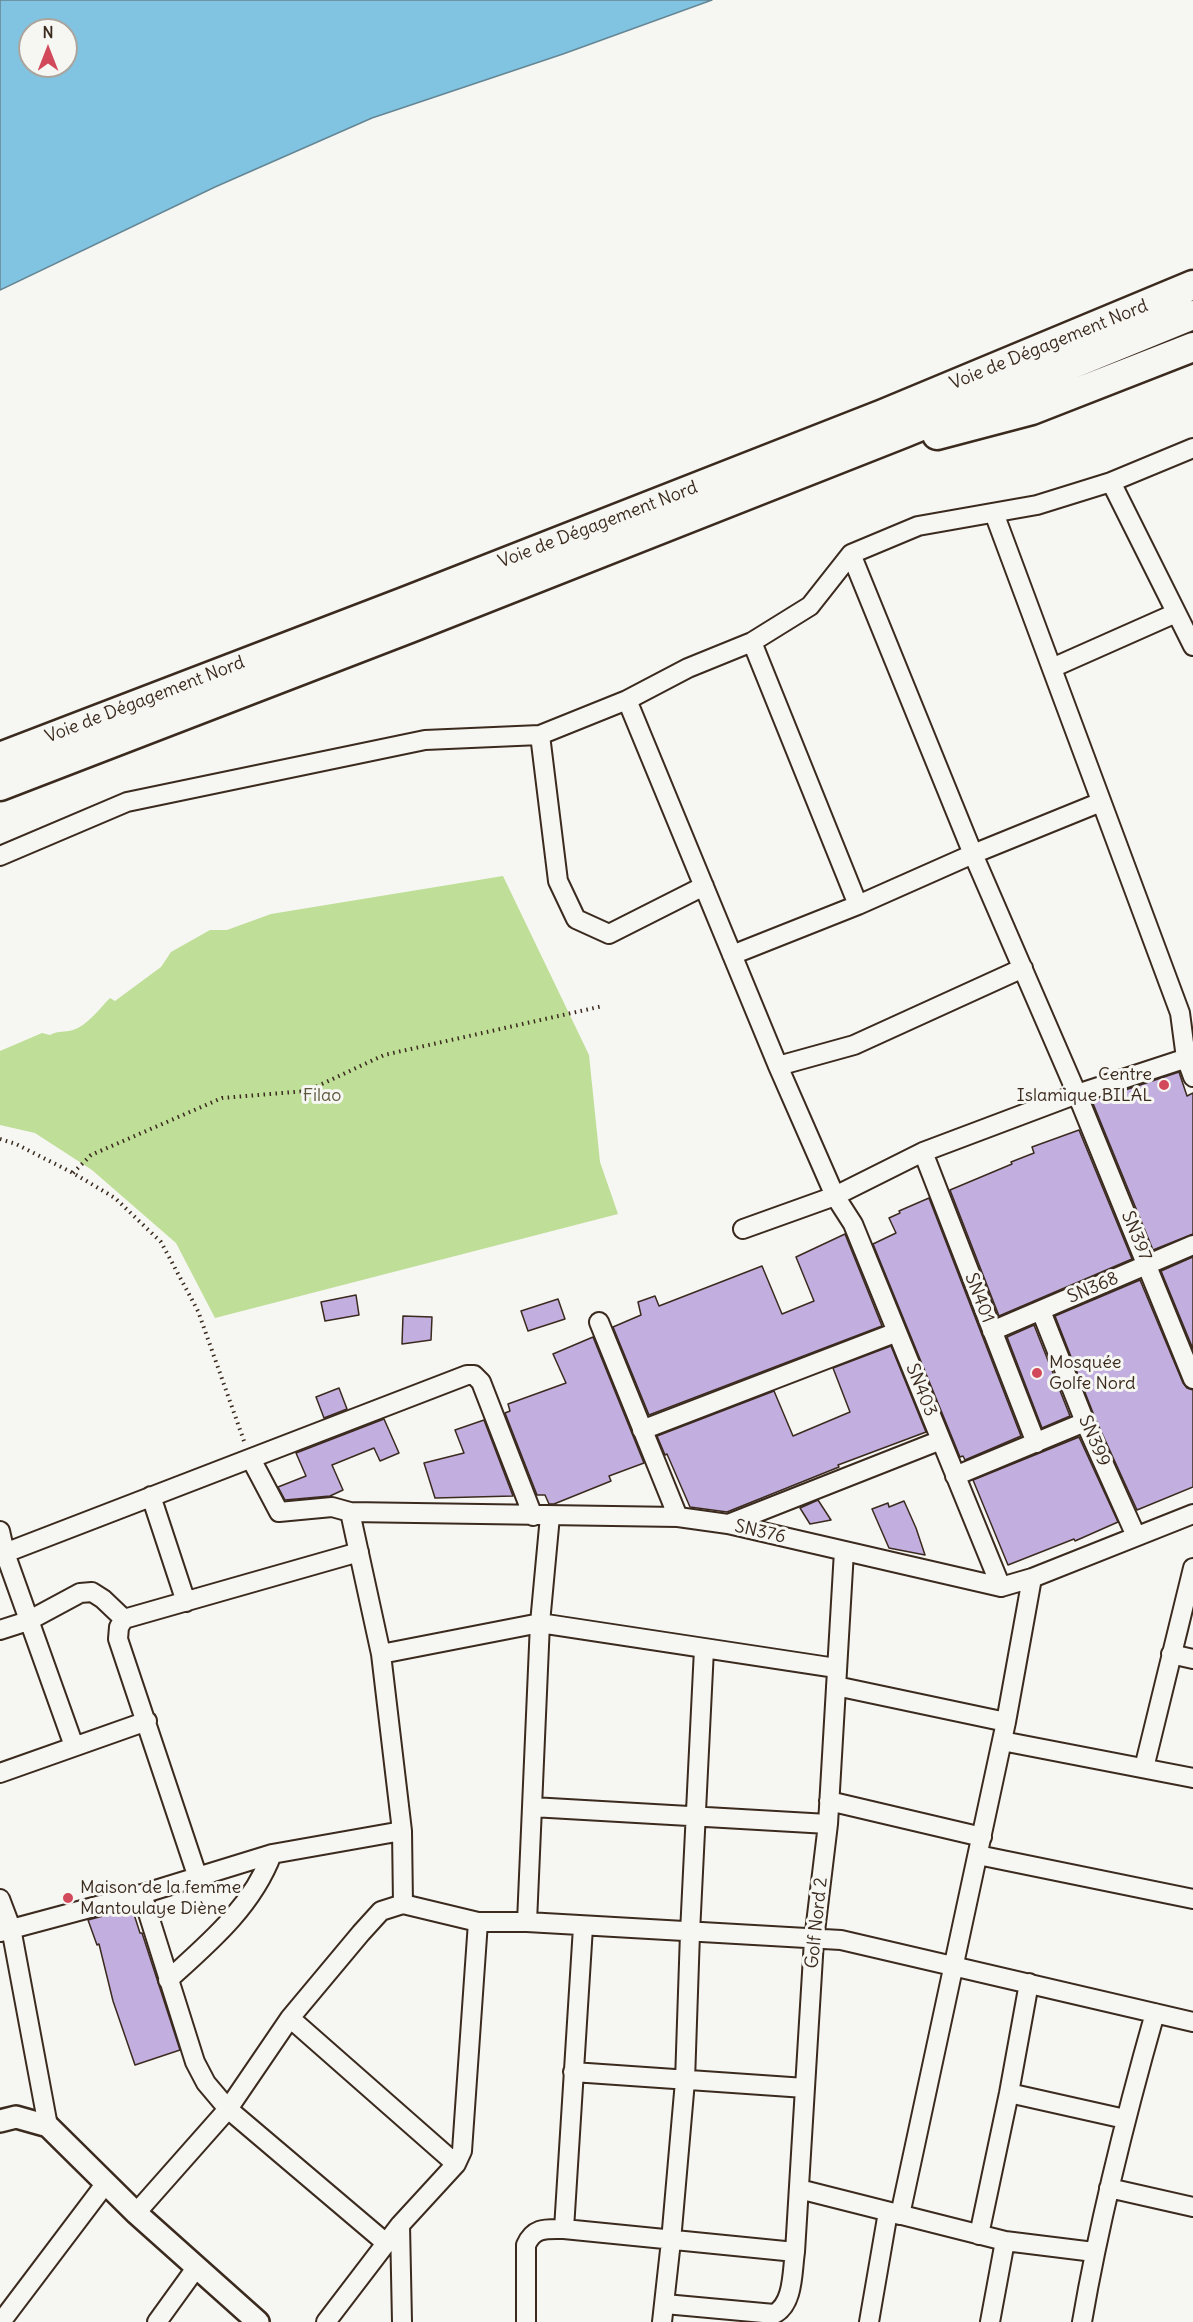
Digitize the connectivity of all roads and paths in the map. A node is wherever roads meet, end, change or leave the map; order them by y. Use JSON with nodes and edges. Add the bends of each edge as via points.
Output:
{"nodes":[{"id":1,"x":1193,"y":285,"type":"edge"},
{"id":2,"x":1193,"y":315,"type":"edge"},
{"id":3,"x":1193,"y":347,"type":"edge"},
{"id":4,"x":884,"y":441,"type":"junction"},
{"id":5,"x":1193,"y":448,"type":"edge"},
{"id":6,"x":1111,"y":482,"type":"junction"},
{"id":7,"x":994,"y":513,"type":"junction"},
{"id":8,"x":851,"y":554,"type":"junction"},
{"id":9,"x":1176,"y":613,"type":"junction"},
{"id":10,"x":752,"y":642,"type":"junction"},
{"id":11,"x":1193,"y":646,"type":"edge"},
{"id":12,"x":1052,"y":668,"type":"junction"},
{"id":13,"x":627,"y":700,"type":"junction"},
{"id":14,"x":540,"y":735,"type":"junction"},
{"id":15,"x":0,"y":757,"type":"edge"},
{"id":16,"x":0,"y":786,"type":"edge"},
{"id":17,"x":1101,"y":802,"type":"junction"},
{"id":18,"x":973,"y":854,"type":"junction"},
{"id":19,"x":0,"y":856,"type":"edge"},
{"id":20,"x":704,"y":886,"type":"junction"},
{"id":21,"x":858,"y":905,"type":"junction"},
{"id":22,"x":732,"y":955,"type":"junction"},
{"id":23,"x":1023,"y":968,"type":"junction"},
{"id":24,"x":603,"y":1006,"type":"dead end"},
{"id":25,"x":1189,"y":1057,"type":"edge"},
{"id":26,"x":778,"y":1066,"type":"junction"},
{"id":27,"x":1193,"y":1077,"type":"edge"},
{"id":28,"x":1077,"y":1094,"type":"junction"},
{"id":29,"x":0,"y":1139,"type":"edge"},
{"id":30,"x":923,"y":1152,"type":"junction"},
{"id":31,"x":73,"y":1173,"type":"junction"},
{"id":32,"x":834,"y":1196,"type":"junction"},
{"id":33,"x":743,"y":1229,"type":"dead end"},
{"id":34,"x":1193,"y":1245,"type":"edge"},
{"id":35,"x":1148,"y":1264,"type":"junction"},
{"id":36,"x":1041,"y":1311,"type":"junction"},
{"id":37,"x":599,"y":1323,"type":"dead end"},
{"id":38,"x":992,"y":1331,"type":"junction"},
{"id":39,"x":897,"y":1332,"type":"junction"},
{"id":40,"x":1193,"y":1379,"type":"edge"},
{"id":41,"x":1085,"y":1422,"type":"junction"},
{"id":42,"x":642,"y":1430,"type":"junction"},
{"id":43,"x":941,"y":1440,"type":"junction"},
{"id":44,"x":1036,"y":1443,"type":"junction"},
{"id":45,"x":250,"y":1459,"type":"junction"},
{"id":46,"x":955,"y":1476,"type":"junction"},
{"id":47,"x":151,"y":1497,"type":"junction"},
{"id":48,"x":350,"y":1512,"type":"junction"},
{"id":49,"x":1193,"y":1514,"type":"edge"},
{"id":50,"x":541,"y":1516,"type":"junction"},
{"id":51,"x":678,"y":1517,"type":"junction"},
{"id":52,"x":728,"y":1524,"type":"junction"},
{"id":53,"x":0,"y":1531,"type":"edge"},
{"id":54,"x":1136,"y":1536,"type":"junction"},
{"id":55,"x":844,"y":1551,"type":"junction"},
{"id":56,"x":359,"y":1552,"type":"junction"},
{"id":57,"x":5,"y":1554,"type":"junction"},
{"id":58,"x":1193,"y":1568,"type":"edge"},
{"id":59,"x":1032,"y":1578,"type":"junction"},
{"id":60,"x":1002,"y":1587,"type":"junction"},
{"id":61,"x":186,"y":1602,"type":"junction"},
{"id":62,"x":124,"y":1619,"type":"junction"},
{"id":63,"x":28,"y":1621,"type":"junction"},
{"id":64,"x":540,"y":1623,"type":"junction"},
{"id":65,"x":0,"y":1630,"type":"edge"},
{"id":66,"x":704,"y":1649,"type":"junction"},
{"id":67,"x":381,"y":1654,"type":"junction"},
{"id":68,"x":1171,"y":1654,"type":"junction"},
{"id":69,"x":1193,"y":1659,"type":"edge"},
{"id":70,"x":836,"y":1677,"type":"junction"},
{"id":71,"x":147,"y":1721,"type":"junction"},
{"id":72,"x":1006,"y":1722,"type":"junction"},
{"id":73,"x":1002,"y":1742,"type":"junction"},
{"id":74,"x":74,"y":1746,"type":"junction"},
{"id":75,"x":1144,"y":1768,"type":"junction"},
{"id":76,"x":0,"y":1773,"type":"edge"},
{"id":77,"x":1193,"y":1778,"type":"edge"},
{"id":78,"x":829,"y":1801,"type":"junction"},
{"id":79,"x":532,"y":1807,"type":"junction"},
{"id":80,"x":696,"y":1818,"type":"junction"},
{"id":81,"x":828,"y":1824,"type":"junction"},
{"id":82,"x":402,"y":1831,"type":"junction"},
{"id":83,"x":980,"y":1846,"type":"junction"},
{"id":84,"x":272,"y":1854,"type":"junction"},
{"id":85,"x":198,"y":1878,"type":"junction"},
{"id":86,"x":142,"y":1894,"type":"junction"},
{"id":87,"x":0,"y":1899,"type":"edge"},
{"id":88,"x":1193,"y":1899,"type":"edge"},
{"id":89,"x":403,"y":1904,"type":"junction"},
{"id":90,"x":478,"y":1922,"type":"junction"},
{"id":91,"x":527,"y":1922,"type":"junction"},
{"id":92,"x":582,"y":1927,"type":"junction"},
{"id":93,"x":5,"y":1930,"type":"edge"},
{"id":94,"x":690,"y":1933,"type":"junction"},
{"id":95,"x":814,"y":1940,"type":"junction"},
{"id":96,"x":953,"y":1967,"type":"junction"},
{"id":97,"x":168,"y":1980,"type":"junction"},
{"id":98,"x":1029,"y":1983,"type":"junction"},
{"id":99,"x":1155,"y":2013,"type":"junction"},
{"id":100,"x":290,"y":2018,"type":"junction"},
{"id":101,"x":1193,"y":2022,"type":"edge"},
{"id":102,"x":573,"y":2072,"type":"junction"},
{"id":103,"x":685,"y":2081,"type":"junction"},
{"id":104,"x":805,"y":2088,"type":"junction"},
{"id":105,"x":1009,"y":2093,"type":"junction"},
{"id":106,"x":228,"y":2109,"type":"junction"},
{"id":107,"x":1125,"y":2119,"type":"junction"},
{"id":108,"x":0,"y":2121,"type":"edge"},
{"id":109,"x":48,"y":2126,"type":"junction"},
{"id":110,"x":456,"y":2164,"type":"junction"},
{"id":111,"x":106,"y":2183,"type":"junction"},
{"id":112,"x":1109,"y":2188,"type":"junction"},
{"id":113,"x":799,"y":2189,"type":"junction"},
{"id":114,"x":1193,"y":2207,"type":"edge"},
{"id":115,"x":136,"y":2213,"type":"junction"},
{"id":116,"x":894,"y":2214,"type":"junction"},
{"id":117,"x":400,"y":2225,"type":"junction"},
{"id":118,"x":564,"y":2229,"type":"junction"},
{"id":119,"x":979,"y":2235,"type":"junction"},
{"id":120,"x":672,"y":2241,"type":"junction"},
{"id":121,"x":1005,"y":2241,"type":"junction"},
{"id":122,"x":386,"y":2243,"type":"junction"},
{"id":123,"x":795,"y":2252,"type":"junction"},
{"id":124,"x":1094,"y":2252,"type":"junction"},
{"id":125,"x":196,"y":2268,"type":"junction"},
{"id":126,"x":663,"y":2313,"type":"edge"},
{"id":127,"x":1,"y":2322,"type":"edge"},
{"id":128,"x":157,"y":2322,"type":"edge"},
{"id":129,"x":258,"y":2322,"type":"edge"},
{"id":130,"x":326,"y":2322,"type":"edge"},
{"id":131,"x":402,"y":2322,"type":"edge"},
{"id":132,"x":526,"y":2322,"type":"edge"},
{"id":133,"x":869,"y":2322,"type":"edge"},
{"id":134,"x":990,"y":2322,"type":"edge"},
{"id":135,"x":1082,"y":2322,"type":"edge"}],
"edges":[{"from":1,"to":15,"type":"highway","name":"Voie de Dégagement Nord","via":[[883,414]]},
{"from":2,"to":4,"type":"highway","name":"Voie de Dégagement Nord"},
{"from":3,"to":4,"type":"highway","via":[[1032,410],[924,437]]},
{"from":4,"to":16,"type":"highway","name":"Voie de Dégagement Nord"},
{"from":5,"to":6,"type":"street"},
{"from":6,"to":7,"type":"street","via":[[1037,505]]},
{"from":6,"to":9,"type":"street"},
{"from":7,"to":8,"type":"street","via":[[918,526]]},
{"from":7,"to":12,"type":"street"},
{"from":8,"to":10,"type":"street","via":[[810,606]]},
{"from":8,"to":18,"type":"street","name":"SN397"},
{"from":9,"to":11,"type":"street"},
{"from":9,"to":12,"type":"street"},
{"from":10,"to":13,"type":"street","via":[[688,668]]},
{"from":10,"to":21,"type":"street"},
{"from":12,"to":17,"type":"street"},
{"from":13,"to":14,"type":"street"},
{"from":13,"to":20,"type":"street","name":"SN403"},
{"from":14,"to":19,"type":"street","via":[[426,740],[127,802]]},
{"from":14,"to":20,"type":"street","via":[[558,881],[576,918],[609,933]]},
{"from":17,"to":18,"type":"street"},
{"from":17,"to":25,"type":"street","via":[[1180,1013]]},
{"from":18,"to":21,"type":"street"},
{"from":18,"to":23,"type":"street","name":"SN397"},
{"from":20,"to":22,"type":"street","name":"SN403"},
{"from":21,"to":22,"type":"street"},
{"from":22,"to":26,"type":"street","name":"SN403"},
{"from":23,"to":26,"type":"street","via":[[854,1045]]},
{"from":23,"to":28,"type":"street","name":"SN397"},
{"from":24,"to":31,"type":"path","via":[[384,1055],[307,1091],[222,1098],[91,1155]]},
{"from":25,"to":27,"type":"street"},
{"from":25,"to":28,"type":"street"},
{"from":26,"to":32,"type":"street","name":"SN403"},
{"from":28,"to":30,"type":"street"},
{"from":28,"to":35,"type":"street","name":"SN397"},
{"from":29,"to":31,"type":"path"},
{"from":30,"to":32,"type":"street"},
{"from":30,"to":38,"type":"street","name":"SN401"},
{"from":31,"to":45,"type":"path","via":[[115,1198],[160,1242],[198,1311]]},
{"from":32,"to":33,"type":"street"},
{"from":32,"to":39,"type":"street","name":"SN403","via":[[853,1224]]},
{"from":34,"to":35,"type":"street","name":"SN368"},
{"from":35,"to":36,"type":"street","name":"SN368"},
{"from":35,"to":40,"type":"street","name":"SN397"},
{"from":36,"to":38,"type":"street","name":"SN368"},
{"from":36,"to":41,"type":"street","name":"SN399"},
{"from":37,"to":42,"type":"street"},
{"from":38,"to":44,"type":"street","name":"SN401"},
{"from":39,"to":42,"type":"street"},
{"from":39,"to":43,"type":"street","name":"SN403"},
{"from":41,"to":44,"type":"street"},
{"from":41,"to":54,"type":"street","name":"SN399"},
{"from":42,"to":51,"type":"street"},
{"from":43,"to":46,"type":"street","name":"SN403"},
{"from":43,"to":52,"type":"street"},
{"from":44,"to":46,"type":"street"},
{"from":45,"to":47,"type":"street"},
{"from":45,"to":48,"type":"street","name":"SN376","via":[[279,1512],[332,1507]]},
{"from":45,"to":50,"type":"street","via":[[474,1375],[481,1382]]},
{"from":46,"to":60,"type":"street","name":"SN403"},
{"from":47,"to":57,"type":"street"},
{"from":47,"to":61,"type":"street"},
{"from":48,"to":50,"type":"street","name":"SN376"},
{"from":48,"to":56,"type":"street"},
{"from":49,"to":54,"type":"street","name":"SN376"},
{"from":50,"to":51,"type":"street","name":"SN376"},
{"from":50,"to":64,"type":"street"},
{"from":51,"to":52,"type":"street","name":"SN376"},
{"from":52,"to":55,"type":"street","name":"SN376"},
{"from":53,"to":57,"type":"street"},
{"from":54,"to":59,"type":"street","name":"SN376"},
{"from":55,"to":60,"type":"street","name":"SN376"},
{"from":55,"to":70,"type":"street","name":"Golf Nord 2"},
{"from":56,"to":61,"type":"street"},
{"from":56,"to":67,"type":"street"},
{"from":57,"to":63,"type":"street"},
{"from":58,"to":68,"type":"street"},
{"from":59,"to":60,"type":"street","name":"SN376"},
{"from":59,"to":72,"type":"street"},
{"from":61,"to":62,"type":"street"},
{"from":62,"to":63,"type":"street","via":[[92,1592],[80,1593]]},
{"from":62,"to":71,"type":"street","via":[[118,1639]]},
{"from":63,"to":65,"type":"street"},
{"from":63,"to":74,"type":"street"},
{"from":64,"to":66,"type":"street"},
{"from":64,"to":67,"type":"street"},
{"from":64,"to":79,"type":"street"},
{"from":66,"to":70,"type":"street"},
{"from":66,"to":80,"type":"street"},
{"from":67,"to":82,"type":"street"},
{"from":68,"to":69,"type":"street"},
{"from":68,"to":75,"type":"street"},
{"from":70,"to":72,"type":"street"},
{"from":70,"to":78,"type":"street","name":"Golf Nord 2"},
{"from":71,"to":74,"type":"street"},
{"from":71,"to":85,"type":"street"},
{"from":72,"to":73,"type":"street"},
{"from":73,"to":75,"type":"street"},
{"from":73,"to":83,"type":"street"},
{"from":74,"to":76,"type":"street"},
{"from":75,"to":77,"type":"street"},
{"from":78,"to":81,"type":"street","name":"Golf Nord 2"},
{"from":78,"to":83,"type":"street"},
{"from":79,"to":80,"type":"street"},
{"from":79,"to":91,"type":"street"},
{"from":80,"to":81,"type":"street"},
{"from":80,"to":94,"type":"street"},
{"from":81,"to":95,"type":"street","name":"Golf Nord 2"},
{"from":82,"to":84,"type":"street"},
{"from":82,"to":89,"type":"street"},
{"from":83,"to":88,"type":"street"},
{"from":83,"to":96,"type":"street"},
{"from":84,"to":85,"type":"street"},
{"from":84,"to":97,"type":"street","via":[[246,1904]]},
{"from":85,"to":86,"type":"street"},
{"from":86,"to":93,"type":"street"},
{"from":86,"to":97,"type":"street"},
{"from":87,"to":93,"type":"street"},
{"from":89,"to":90,"type":"street"},
{"from":89,"to":100,"type":"street","via":[[388,1907],[377,1915]]},
{"from":90,"to":91,"type":"street"},
{"from":90,"to":110,"type":"street","via":[[462,2151]]},
{"from":91,"to":92,"type":"street"},
{"from":92,"to":94,"type":"street"},
{"from":92,"to":102,"type":"street"},
{"from":93,"to":109,"type":"street"},
{"from":94,"to":95,"type":"street"},
{"from":94,"to":103,"type":"street"},
{"from":95,"to":96,"type":"street","via":[[841,1940]]},
{"from":95,"to":104,"type":"street","name":"Golf Nord 2"},
{"from":96,"to":98,"type":"street"},
{"from":96,"to":116,"type":"street"},
{"from":97,"to":106,"type":"street","via":[[195,2062],[206,2083]]},
{"from":98,"to":99,"type":"street"},
{"from":98,"to":105,"type":"street"},
{"from":99,"to":101,"type":"street"},
{"from":99,"to":107,"type":"street"},
{"from":100,"to":106,"type":"street"},
{"from":100,"to":110,"type":"street"},
{"from":102,"to":103,"type":"street"},
{"from":102,"to":118,"type":"street"},
{"from":103,"to":104,"type":"street"},
{"from":103,"to":120,"type":"street"},
{"from":104,"to":113,"type":"street","name":"Golf Nord 2"},
{"from":105,"to":107,"type":"street"},
{"from":105,"to":119,"type":"street"},
{"from":106,"to":115,"type":"street"},
{"from":106,"to":122,"type":"street"},
{"from":107,"to":112,"type":"street"},
{"from":108,"to":109,"type":"street","via":[[16,2118]]},
{"from":109,"to":111,"type":"street"},
{"from":110,"to":117,"type":"street"},
{"from":111,"to":115,"type":"street"},
{"from":111,"to":127,"type":"street"},
{"from":112,"to":114,"type":"street"},
{"from":112,"to":124,"type":"street"},
{"from":113,"to":116,"type":"street"},
{"from":113,"to":123,"type":"street","name":"Golf Nord 2"},
{"from":115,"to":125,"type":"street"},
{"from":116,"to":119,"type":"street"},
{"from":116,"to":133,"type":"street"},
{"from":117,"to":122,"type":"street"},
{"from":117,"to":131,"type":"street"},
{"from":118,"to":120,"type":"street"},
{"from":118,"to":132,"type":"street","via":[[538,2230],[526,2245]]},
{"from":119,"to":121,"type":"street"},
{"from":120,"to":123,"type":"street"},
{"from":120,"to":126,"type":"street"},
{"from":121,"to":124,"type":"street"},
{"from":121,"to":134,"type":"street"},
{"from":122,"to":130,"type":"street"},
{"from":123,"to":126,"type":"street","name":"Golf Nord 2","via":[[789,2295],[774,2314]]},
{"from":124,"to":135,"type":"street"},
{"from":125,"to":128,"type":"street"},
{"from":125,"to":129,"type":"street"}]}
